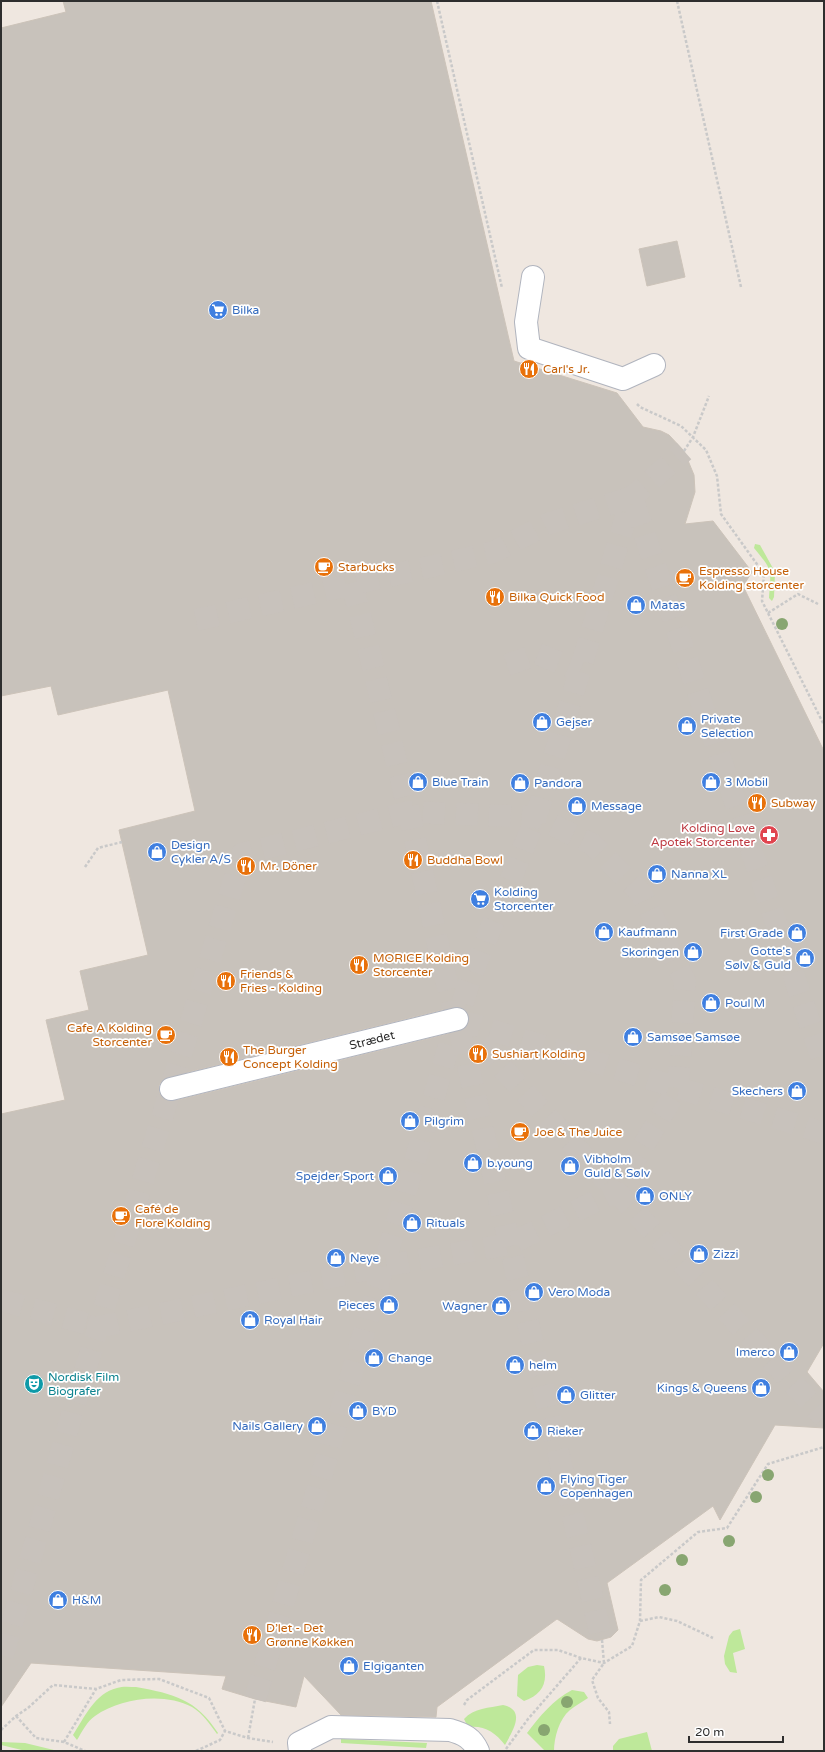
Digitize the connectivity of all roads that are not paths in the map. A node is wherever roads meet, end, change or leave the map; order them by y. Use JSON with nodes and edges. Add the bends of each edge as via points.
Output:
{"nodes":[{"id":1,"x":533,"y":277,"type":"dead end"},
{"id":2,"x":654,"y":365,"type":"dead end"},
{"id":3,"x":457,"y":1019,"type":"tunnel mouth"},
{"id":4,"x":171,"y":1089,"type":"dead end"},
{"id":5,"x":300,"y":1747,"type":"edge"},
{"id":6,"x":478,"y":1751,"type":"edge"}],
"edges":[{"from":1,"to":2,"type":"street","via":[[526,322],[529,348],[623,379]]},
{"from":3,"to":4,"type":"street","name":"Strædet"},
{"from":5,"to":6,"type":"street","via":[[331,1726],[450,1730],[473,1741]]}]}
